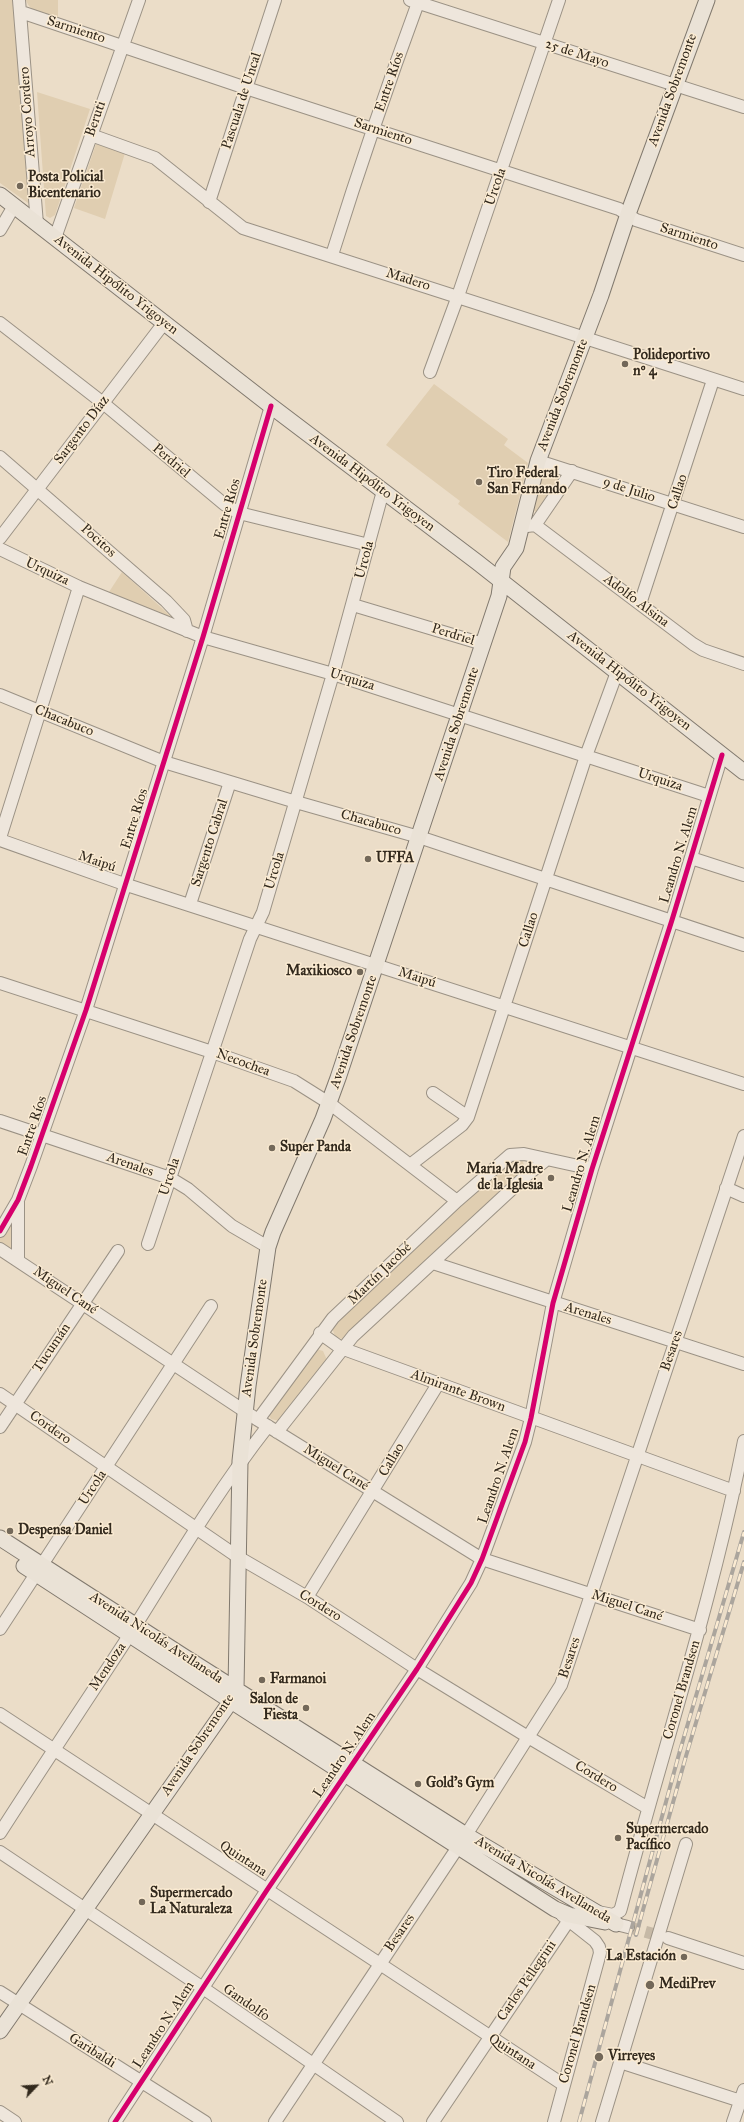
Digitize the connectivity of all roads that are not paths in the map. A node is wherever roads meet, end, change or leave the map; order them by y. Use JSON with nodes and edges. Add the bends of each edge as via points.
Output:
{"nodes":[{"id":1,"x":138,"y":0,"type":"edge"},
{"id":2,"x":275,"y":0,"type":"edge"},
{"id":3,"x":559,"y":0,"type":"edge"},
{"id":4,"x":707,"y":0,"type":"edge"},
{"id":5,"x":415,"y":1,"type":"edge"},
{"id":6,"x":20,"y":6,"type":"edge"},
{"id":7,"x":545,"y":43,"type":"junction"},
{"id":8,"x":122,"y":46,"type":"junction"},
{"id":9,"x":675,"y":85,"type":"junction"},
{"id":10,"x":246,"y":88,"type":"junction"},
{"id":11,"x":744,"y":107,"type":"edge"},
{"id":12,"x":373,"y":129,"type":"junction"},
{"id":13,"x":91,"y":135,"type":"junction"},
{"id":14,"x":501,"y":171,"type":"junction"},
{"id":15,"x":209,"y":202,"type":"junction"},
{"id":16,"x":5,"y":204,"type":"edge"},
{"id":17,"x":628,"y":214,"type":"junction"},
{"id":18,"x":37,"y":224,"type":"junction"},
{"id":19,"x":0,"y":230,"type":"edge"},
{"id":20,"x":55,"y":238,"type":"junction"},
{"id":21,"x":332,"y":255,"type":"junction"},
{"id":22,"x":744,"y":255,"type":"edge"},
{"id":23,"x":458,"y":296,"type":"junction"},
{"id":24,"x":0,"y":323,"type":"edge"},
{"id":25,"x":164,"y":323,"type":"junction"},
{"id":26,"x":585,"y":338,"type":"junction"},
{"id":27,"x":430,"y":372,"type":"dead end"},
{"id":28,"x":713,"y":380,"type":"junction"},
{"id":29,"x":744,"y":389,"type":"edge"},
{"id":30,"x":103,"y":403,"type":"junction"},
{"id":31,"x":272,"y":406,"type":"junction"},
{"id":32,"x":0,"y":456,"type":"edge"},
{"id":33,"x":538,"y":461,"type":"junction"},
{"id":34,"x":572,"y":472,"type":"junction"},
{"id":35,"x":38,"y":488,"type":"junction"},
{"id":36,"x":383,"y":491,"type":"junction"},
{"id":37,"x":674,"y":505,"type":"junction"},
{"id":38,"x":239,"y":513,"type":"junction"},
{"id":39,"x":528,"y":526,"type":"junction"},
{"id":40,"x":744,"y":527,"type":"edge"},
{"id":41,"x":0,"y":538,"type":"edge"},
{"id":42,"x":369,"y":545,"type":"junction"},
{"id":43,"x":0,"y":549,"type":"edge"},
{"id":44,"x":501,"y":582,"type":"junction"},
{"id":45,"x":80,"y":587,"type":"junction"},
{"id":46,"x":640,"y":604,"type":"junction"},
{"id":47,"x":353,"y":605,"type":"junction"},
{"id":48,"x":188,"y":631,"type":"junction"},
{"id":49,"x":203,"y":637,"type":"junction"},
{"id":50,"x":483,"y":644,"type":"junction"},
{"id":51,"x":744,"y":664,"type":"edge"},
{"id":52,"x":616,"y":672,"type":"junction"},
{"id":53,"x":334,"y":674,"type":"junction"},
{"id":54,"x":0,"y":695,"type":"edge"},
{"id":55,"x":40,"y":712,"type":"junction"},
{"id":56,"x":460,"y":715,"type":"junction"},
{"id":57,"x":722,"y":755,"type":"junction"},
{"id":58,"x":586,"y":756,"type":"junction"},
{"id":59,"x":164,"y":762,"type":"junction"},
{"id":60,"x":744,"y":772,"type":"edge"},
{"id":61,"x":230,"y":782,"type":"junction"},
{"id":62,"x":709,"y":796,"type":"junction"},
{"id":63,"x":296,"y":802,"type":"junction"},
{"id":64,"x":419,"y":837,"type":"junction"},
{"id":65,"x":0,"y":839,"type":"edge"},
{"id":66,"x":691,"y":858,"type":"junction"},
{"id":67,"x":744,"y":875,"type":"edge"},
{"id":68,"x":546,"y":879,"type":"junction"},
{"id":69,"x":127,"y":885,"type":"junction"},
{"id":70,"x":190,"y":904,"type":"junction"},
{"id":71,"x":672,"y":920,"type":"junction"},
{"id":72,"x":256,"y":926,"type":"junction"},
{"id":73,"x":744,"y":945,"type":"edge"},
{"id":74,"x":377,"y":965,"type":"junction"},
{"id":75,"x":0,"y":983,"type":"edge"},
{"id":76,"x":505,"y":1006,"type":"junction"},
{"id":77,"x":86,"y":1010,"type":"junction"},
{"id":78,"x":630,"y":1048,"type":"junction"},
{"id":79,"x":212,"y":1052,"type":"junction"},
{"id":80,"x":744,"y":1084,"type":"edge"},
{"id":81,"x":433,"y":1093,"type":"dead end"},
{"id":82,"x":329,"y":1103,"type":"junction"},
{"id":83,"x":468,"y":1117,"type":"junction"},
{"id":84,"x":0,"y":1121,"type":"edge"},
{"id":85,"x":42,"y":1135,"type":"junction"},
{"id":86,"x":744,"y":1136,"type":"edge"},
{"id":87,"x":525,"y":1154,"type":"junction"},
{"id":88,"x":546,"y":1160,"type":"junction"},
{"id":89,"x":410,"y":1165,"type":"junction"},
{"id":90,"x":592,"y":1169,"type":"junction"},
{"id":91,"x":528,"y":1174,"type":"junction"},
{"id":92,"x":170,"y":1178,"type":"junction"},
{"id":93,"x":726,"y":1188,"type":"junction"},
{"id":94,"x":744,"y":1196,"type":"edge"},
{"id":95,"x":18,"y":1200,"type":"junction"},
{"id":96,"x":457,"y":1200,"type":"junction"},
{"id":97,"x":0,"y":1231,"type":"edge"},
{"id":98,"x":148,"y":1244,"type":"dead end"},
{"id":99,"x":268,"y":1247,"type":"junction"},
{"id":100,"x":0,"y":1249,"type":"edge"},
{"id":101,"x":118,"y":1251,"type":"dead end"},
{"id":102,"x":18,"y":1260,"type":"junction"},
{"id":103,"x":433,"y":1263,"type":"junction"},
{"id":104,"x":82,"y":1303,"type":"junction"},
{"id":105,"x":553,"y":1303,"type":"junction"},
{"id":106,"x":211,"y":1306,"type":"dead end"},
{"id":107,"x":320,"y":1333,"type":"junction"},
{"id":108,"x":675,"y":1342,"type":"junction"},
{"id":109,"x":341,"y":1348,"type":"junction"},
{"id":110,"x":173,"y":1364,"type":"junction"},
{"id":111,"x":744,"y":1364,"type":"edge"},
{"id":112,"x":438,"y":1384,"type":"junction"},
{"id":113,"x":0,"y":1394,"type":"edge"},
{"id":114,"x":15,"y":1404,"type":"junction"},
{"id":115,"x":531,"y":1418,"type":"junction"},
{"id":116,"x":262,"y":1422,"type":"junction"},
{"id":117,"x":0,"y":1427,"type":"edge"},
{"id":118,"x":744,"y":1441,"type":"edge"},
{"id":119,"x":636,"y":1456,"type":"junction"},
{"id":120,"x":240,"y":1461,"type":"junction"},
{"id":121,"x":106,"y":1467,"type":"junction"},
{"id":122,"x":373,"y":1491,"type":"junction"},
{"id":123,"x":734,"y":1491,"type":"junction"},
{"id":124,"x":195,"y":1528,"type":"junction"},
{"id":125,"x":0,"y":1538,"type":"edge"},
{"id":126,"x":0,"y":1550,"type":"edge"},
{"id":127,"x":238,"y":1557,"type":"junction"},
{"id":128,"x":482,"y":1559,"type":"junction"},
{"id":129,"x":40,"y":1569,"type":"junction"},
{"id":130,"x":590,"y":1594,"type":"junction"},
{"id":131,"x":307,"y":1597,"type":"junction"},
{"id":132,"x":0,"y":1629,"type":"edge"},
{"id":133,"x":132,"y":1630,"type":"junction"},
{"id":134,"x":700,"y":1630,"type":"junction"},
{"id":135,"x":418,"y":1669,"type":"junction"},
{"id":136,"x":233,"y":1695,"type":"junction"},
{"id":137,"x":0,"y":1714,"type":"edge"},
{"id":138,"x":528,"y":1737,"type":"junction"},
{"id":139,"x":53,"y":1749,"type":"junction"},
{"id":140,"x":350,"y":1769,"type":"junction"},
{"id":141,"x":648,"y":1808,"type":"junction"},
{"id":142,"x":152,"y":1814,"type":"junction"},
{"id":143,"x":0,"y":1833,"type":"edge"},
{"id":144,"x":462,"y":1841,"type":"junction"},
{"id":145,"x":686,"y":1844,"type":"dead end"},
{"id":146,"x":0,"y":1852,"type":"edge"},
{"id":147,"x":267,"y":1890,"type":"junction"},
{"id":148,"x":555,"y":1909,"type":"junction"},
{"id":149,"x":86,"y":1910,"type":"junction"},
{"id":150,"x":594,"y":1911,"type":"junction"},
{"id":151,"x":569,"y":1920,"type":"junction"},
{"id":152,"x":668,"y":1938,"type":"tunnel mouth"},
{"id":153,"x":744,"y":1963,"type":"edge"},
{"id":154,"x":380,"y":1965,"type":"junction"},
{"id":155,"x":203,"y":1988,"type":"junction"},
{"id":156,"x":0,"y":1992,"type":"edge"},
{"id":157,"x":19,"y":2005,"type":"junction"},
{"id":158,"x":0,"y":2031,"type":"edge"},
{"id":159,"x":489,"y":2037,"type":"junction"},
{"id":160,"x":620,"y":2062,"type":"junction"},
{"id":161,"x":313,"y":2064,"type":"junction"},
{"id":162,"x":141,"y":2082,"type":"junction"},
{"id":163,"x":564,"y":2085,"type":"junction"},
{"id":164,"x":743,"y":2097,"type":"edge"},
{"id":165,"x":0,"y":2112,"type":"edge"},
{"id":166,"x":15,"y":2122,"type":"edge"},
{"id":167,"x":116,"y":2122,"type":"edge"},
{"id":168,"x":205,"y":2122,"type":"edge"},
{"id":169,"x":275,"y":2122,"type":"edge"},
{"id":170,"x":397,"y":2122,"type":"edge"},
{"id":171,"x":433,"y":2122,"type":"edge"},
{"id":172,"x":554,"y":2122,"type":"edge"},
{"id":173,"x":602,"y":2122,"type":"edge"},
{"id":174,"x":733,"y":2122,"type":"edge"}],
"edges":[{"from":1,"to":8,"type":"street","name":"Beruti"},
{"from":2,"to":10,"type":"street","name":"Pascuala de Uncal"},
{"from":3,"to":7,"type":"street","name":"Urcola"},
{"from":4,"to":9,"type":"main road","name":"Avenida Sobremonte"},
{"from":5,"to":7,"type":"street","name":"25 de Mayo"},
{"from":5,"to":12,"type":"street","name":"Entre Ríos"},
{"from":6,"to":8,"type":"street","name":"Sarmiento"},
{"from":6,"to":18,"type":"street","name":"Arroyo Cordero"},
{"from":7,"to":9,"type":"street","name":"25 de Mayo"},
{"from":7,"to":14,"type":"street","name":"Urcola"},
{"from":8,"to":10,"type":"street","name":"Sarmiento"},
{"from":8,"to":13,"type":"street","name":"Beruti"},
{"from":9,"to":11,"type":"street","name":"25 de Mayo"},
{"from":9,"to":17,"type":"main road","name":"Avenida Sobremonte"},
{"from":10,"to":12,"type":"street","name":"Sarmiento"},
{"from":10,"to":15,"type":"street","name":"Pascuala de Uncal"},
{"from":12,"to":14,"type":"street","name":"Sarmiento"},
{"from":12,"to":21,"type":"street","name":"Entre Ríos"},
{"from":13,"to":15,"type":"street","name":"Madero","via":[[155,158]]},
{"from":13,"to":20,"type":"street","name":"Beruti"},
{"from":14,"to":17,"type":"street","name":"Sarmiento"},
{"from":14,"to":23,"type":"street","name":"Urcola"},
{"from":15,"to":21,"type":"street","name":"Madero","via":[[243,228]]},
{"from":16,"to":18,"type":"main road","name":"Avenida Hipólito Yrigoyen"},
{"from":16,"to":19,"type":"street"},
{"from":17,"to":22,"type":"street","name":"Sarmiento","via":[[636,220]]},
{"from":17,"to":26,"type":"main road","name":"Avenida Sobremonte"},
{"from":18,"to":20,"type":"main road","name":"Avenida Hipólito Yrigoyen"},
{"from":20,"to":25,"type":"main road","name":"Avenida Hipólito Yrigoyen"},
{"from":21,"to":23,"type":"street","name":"Madero"},
{"from":23,"to":26,"type":"street","name":"Madero"},
{"from":23,"to":27,"type":"street","name":"Urcola"},
{"from":24,"to":30,"type":"street","name":"Perdriel"},
{"from":25,"to":30,"type":"street","name":"Sargento Díaz"},
{"from":25,"to":31,"type":"main road","name":"Avenida Hipólito Yrigoyen"},
{"from":26,"to":28,"type":"street","name":"Madero"},
{"from":26,"to":33,"type":"main road","name":"Avenida Sobremonte"},
{"from":28,"to":29,"type":"street","name":"Madero"},
{"from":28,"to":37,"type":"street","name":"Callao"},
{"from":30,"to":35,"type":"street","name":"Sargento Díaz"},
{"from":30,"to":38,"type":"street","name":"Perdriel","via":[[224,504]]},
{"from":31,"to":36,"type":"main road","name":"Avenida Hipólito Yrigoyen"},
{"from":31,"to":38,"type":"street","name":"Entre Ríos"},
{"from":32,"to":35,"type":"street","name":"Pocitos"},
{"from":33,"to":34,"type":"street","name":"9 de Julio"},
{"from":33,"to":39,"type":"main road","name":"Avenida Sobremonte"},
{"from":34,"to":37,"type":"street","name":"9 de Julio"},
{"from":34,"to":39,"type":"street"},
{"from":35,"to":41,"type":"street","name":"Sargento Díaz"},
{"from":35,"to":48,"type":"street","name":"Pocitos","via":[[166,601],[184,620]]},
{"from":36,"to":42,"type":"street","name":"Urcola"},
{"from":36,"to":44,"type":"main road","name":"Avenida Hipólito Yrigoyen"},
{"from":37,"to":40,"type":"street","name":"9 de Julio"},
{"from":37,"to":46,"type":"street","name":"Callao"},
{"from":38,"to":42,"type":"street","name":"Perdriel"},
{"from":38,"to":49,"type":"street","name":"Entre Ríos"},
{"from":39,"to":44,"type":"main road","name":"Avenida Sobremonte","via":[[503,567]]},
{"from":39,"to":46,"type":"street","name":"Adolfo Alsina"},
{"from":42,"to":47,"type":"street","name":"Urcola"},
{"from":43,"to":45,"type":"street","name":"Urquiza"},
{"from":44,"to":50,"type":"main road","name":"Avenida Sobremonte"},
{"from":44,"to":52,"type":"main road","name":"Avenida Hipólito Yrigoyen"},
{"from":45,"to":48,"type":"street","name":"Urquiza"},
{"from":45,"to":55,"type":"street"},
{"from":46,"to":51,"type":"street","name":"Adolfo Alsina","via":[[703,650]]},
{"from":47,"to":50,"type":"street","name":"Perdriel"},
{"from":47,"to":53,"type":"street","name":"Urcola"},
{"from":48,"to":49,"type":"street","name":"Urquiza"},
{"from":49,"to":53,"type":"street","name":"Urquiza"},
{"from":49,"to":59,"type":"street","name":"Entre Ríos"},
{"from":50,"to":56,"type":"main road","name":"Avenida Sobremonte"},
{"from":52,"to":57,"type":"main road","name":"Avenida Hipólito Yrigoyen"},
{"from":52,"to":58,"type":"street","name":"Callao"},
{"from":53,"to":56,"type":"street","name":"Urquiza"},
{"from":53,"to":63,"type":"street","name":"Urcola"},
{"from":54,"to":55,"type":"street","name":"Chacabuco"},
{"from":55,"to":59,"type":"street","name":"Chacabuco"},
{"from":55,"to":65,"type":"street"},
{"from":56,"to":58,"type":"street","name":"Urquiza"},
{"from":56,"to":64,"type":"main road","name":"Avenida Sobremonte"},
{"from":57,"to":60,"type":"main road","name":"Avenida Hipólito Yrigoyen"},
{"from":57,"to":62,"type":"street","name":"Leandro N. Alem"},
{"from":58,"to":62,"type":"street","name":"Urquiza"},
{"from":58,"to":68,"type":"street","name":"Callao"},
{"from":59,"to":61,"type":"street","name":"Chacabuco"},
{"from":59,"to":69,"type":"street","name":"Entre Ríos"},
{"from":61,"to":63,"type":"street","name":"Chacabuco"},
{"from":61,"to":70,"type":"street","name":"Sargento Cabral"},
{"from":62,"to":66,"type":"street","name":"Leandro N. Alem"},
{"from":63,"to":64,"type":"street","name":"Chacabuco"},
{"from":63,"to":72,"type":"street","name":"Urcola","via":[[263,912]]},
{"from":64,"to":68,"type":"street","name":"Chacabuco"},
{"from":64,"to":74,"type":"main road","name":"Avenida Sobremonte"},
{"from":65,"to":69,"type":"street","name":"Maipú"},
{"from":66,"to":67,"type":"street"},
{"from":66,"to":71,"type":"street","name":"Leandro N. Alem"},
{"from":68,"to":71,"type":"street","name":"Chacabuco"},
{"from":68,"to":76,"type":"street","name":"Callao"},
{"from":69,"to":70,"type":"street","name":"Maipú"},
{"from":69,"to":77,"type":"street","name":"Entre Ríos"},
{"from":70,"to":72,"type":"street","name":"Maipú"},
{"from":71,"to":73,"type":"street","name":"Chacabuco"},
{"from":71,"to":78,"type":"street","name":"Leandro N. Alem"},
{"from":72,"to":74,"type":"street","name":"Maipú"},
{"from":72,"to":79,"type":"street","name":"Urcola"},
{"from":74,"to":76,"type":"street","name":"Maipú"},
{"from":74,"to":82,"type":"main road","name":"Avenida Sobremonte"},
{"from":75,"to":77,"type":"street","name":"Necochea"},
{"from":76,"to":78,"type":"street","name":"Maipú"},
{"from":76,"to":83,"type":"street","name":"Callao"},
{"from":77,"to":79,"type":"street","name":"Necochea"},
{"from":77,"to":85,"type":"street","name":"Entre Ríos"},
{"from":78,"to":80,"type":"street","name":"Maipú"},
{"from":78,"to":90,"type":"street","name":"Leandro N. Alem"},
{"from":79,"to":82,"type":"street","name":"Necochea","via":[[294,1081]]},
{"from":79,"to":92,"type":"street","name":"Urcola"},
{"from":81,"to":83,"type":"street"},
{"from":82,"to":89,"type":"street","name":"Necochea"},
{"from":82,"to":99,"type":"main road","name":"Avenida Sobremonte"},
{"from":83,"to":89,"type":"street","name":"Callao","via":[[462,1126]]},
{"from":84,"to":85,"type":"street","name":"Arenales"},
{"from":85,"to":92,"type":"street","name":"Arenales"},
{"from":85,"to":95,"type":"street","name":"Entre Ríos"},
{"from":86,"to":93,"type":"street","name":"Besares"},
{"from":87,"to":88,"type":"street"},
{"from":87,"to":91,"type":"street","via":[[529,1163]]},
{"from":87,"to":96,"type":"street","name":"Martín Jacobé","via":[[510,1155]]},
{"from":88,"to":90,"type":"street"},
{"from":88,"to":91,"type":"street"},
{"from":89,"to":96,"type":"street","name":"Necochea"},
{"from":90,"to":105,"type":"street","name":"Leandro N. Alem"},
{"from":91,"to":103,"type":"street","name":"Martín Jacobé"},
{"from":92,"to":98,"type":"street","name":"Urcola"},
{"from":92,"to":99,"type":"street","name":"Arenales","via":[[188,1189],[232,1226]]},
{"from":93,"to":94,"type":"street"},
{"from":93,"to":108,"type":"street","name":"Besares"},
{"from":95,"to":97,"type":"street","name":"Entre Ríos"},
{"from":95,"to":102,"type":"street","name":"Entre Ríos"},
{"from":96,"to":107,"type":"street","name":"Martín Jacobé"},
{"from":99,"to":116,"type":"main road","name":"Avenida Sobremonte"},
{"from":100,"to":102,"type":"street","name":"Miguel Cané"},
{"from":101,"to":104,"type":"street","name":"Tucumán"},
{"from":102,"to":104,"type":"street","name":"Miguel Cané"},
{"from":103,"to":105,"type":"street","name":"Arenales"},
{"from":103,"to":109,"type":"street","name":"Martín Jacobé"},
{"from":104,"to":110,"type":"street","name":"Miguel Cané"},
{"from":104,"to":114,"type":"street","name":"Tucumán"},
{"from":105,"to":108,"type":"street","name":"Arenales"},
{"from":105,"to":115,"type":"street","name":"Leandro N. Alem"},
{"from":106,"to":110,"type":"street","name":"Urcola"},
{"from":107,"to":109,"type":"street","name":"Almirante Brown"},
{"from":107,"to":116,"type":"street","name":"Martín Jacobé"},
{"from":108,"to":111,"type":"street","name":"Arenales"},
{"from":108,"to":119,"type":"street","name":"Besares"},
{"from":109,"to":112,"type":"street","name":"Almirante Brown"},
{"from":109,"to":116,"type":"street","name":"Martín Jacobé"},
{"from":110,"to":116,"type":"street","name":"Miguel Cané"},
{"from":110,"to":121,"type":"street","name":"Urcola"},
{"from":112,"to":115,"type":"street","name":"Almirante Brown"},
{"from":112,"to":122,"type":"street","name":"Callao"},
{"from":113,"to":114,"type":"street","name":"Cordero"},
{"from":114,"to":117,"type":"street","name":"Tucumán"},
{"from":114,"to":121,"type":"street","name":"Cordero"},
{"from":115,"to":119,"type":"street","name":"Almirante Brown"},
{"from":115,"to":128,"type":"street","name":"Leandro N. Alem","via":[[525,1442]]},
{"from":116,"to":120,"type":"main road","name":"Avenida Sobremonte"},
{"from":116,"to":120,"type":"street","name":"Mendoza"},
{"from":116,"to":122,"type":"street","name":"Miguel Cané"},
{"from":118,"to":123,"type":"street","name":"Coronel Brandsen"},
{"from":119,"to":123,"type":"street","name":"Almirante Brown"},
{"from":119,"to":130,"type":"street","name":"Besares"},
{"from":120,"to":124,"type":"street","name":"Mendoza"},
{"from":120,"to":127,"type":"main road","name":"Avenida Sobremonte"},
{"from":121,"to":124,"type":"street","name":"Cordero"},
{"from":121,"to":129,"type":"street","name":"Urcola"},
{"from":122,"to":128,"type":"street","name":"Miguel Cané"},
{"from":122,"to":131,"type":"street","name":"Callao"},
{"from":123,"to":134,"type":"street","name":"Coronel Brandsen"},
{"from":124,"to":127,"type":"street","name":"Cordero"},
{"from":124,"to":133,"type":"street","name":"Mendoza"},
{"from":125,"to":129,"type":"main road","name":"Avenida Nicolás Avellaneda"},
{"from":126,"to":129,"type":"main road","name":"Avenida Nicolás Avellaneda"},
{"from":127,"to":131,"type":"street","name":"Cordero"},
{"from":127,"to":136,"type":"main road","name":"Avenida Sobremonte"},
{"from":128,"to":130,"type":"street","name":"Miguel Cané"},
{"from":128,"to":135,"type":"street","name":"Leandro N. Alem","via":[[471,1583]]},
{"from":129,"to":132,"type":"street","name":"Urcola"},
{"from":129,"to":133,"type":"main road","name":"Avenida Nicolás Avellaneda"},
{"from":130,"to":134,"type":"street","name":"Miguel Cané"},
{"from":130,"to":138,"type":"street","name":"Besares","via":[[561,1684]]},
{"from":131,"to":135,"type":"street","name":"Cordero"},
{"from":133,"to":136,"type":"main road","name":"Avenida Nicolás Avellaneda"},
{"from":133,"to":139,"type":"street","name":"Mendoza"},
{"from":134,"to":141,"type":"street","name":"Coronel Brandsen"},
{"from":135,"to":138,"type":"street","name":"Cordero"},
{"from":135,"to":140,"type":"street","name":"Leandro N. Alem"},
{"from":136,"to":140,"type":"main road","name":"Avenida Nicolás Avellaneda"},
{"from":136,"to":142,"type":"main road","name":"Avenida Sobremonte"},
{"from":137,"to":139,"type":"street","name":"Quintana"},
{"from":138,"to":141,"type":"street","name":"Cordero"},
{"from":138,"to":144,"type":"street","name":"Besares"},
{"from":139,"to":142,"type":"street","name":"Quintana"},
{"from":139,"to":143,"type":"street","name":"Mendoza"},
{"from":140,"to":144,"type":"main road","name":"Avenida Nicolás Avellaneda"},
{"from":140,"to":147,"type":"street","name":"Leandro N. Alem"},
{"from":141,"to":150,"type":"street","name":"Coronel Brandsen","via":[[620,1911],[613,1914]]},
{"from":142,"to":147,"type":"street","name":"Quintana"},
{"from":142,"to":149,"type":"main road","name":"Avenida Sobremonte"},
{"from":144,"to":148,"type":"main road","name":"Avenida Nicolás Avellaneda"},
{"from":144,"to":150,"type":"main road","name":"Avenida Nicolás Avellaneda"},
{"from":144,"to":154,"type":"street","name":"Besares"},
{"from":145,"to":160,"type":"street"},
{"from":146,"to":149,"type":"street","name":"Gandolfo"},
{"from":147,"to":154,"type":"street","name":"Quintana"},
{"from":147,"to":155,"type":"street","name":"Leandro N. Alem"},
{"from":148,"to":150,"type":"main road","name":"Avenida Nicolás Avellaneda","via":[[569,1915],[622,1925]]},
{"from":148,"to":151,"type":"street"},
{"from":149,"to":155,"type":"street","name":"Gandolfo"},
{"from":149,"to":157,"type":"main road","name":"Avenida Sobremonte"},
{"from":151,"to":159,"type":"street","name":"Carlos Pellegrini"},
{"from":151,"to":163,"type":"street","name":"Coronel Brandsen","via":[[599,1947],[599,1959]]},
{"from":152,"to":153,"type":"street"},
{"from":154,"to":159,"type":"street","name":"Quintana"},
{"from":154,"to":161,"type":"street","name":"Besares"},
{"from":155,"to":161,"type":"street","name":"Gandolfo"},
{"from":155,"to":162,"type":"street","name":"Leandro N. Alem"},
{"from":156,"to":157,"type":"street","name":"Garibaldi"},
{"from":157,"to":158,"type":"main road","name":"Avenida Sobremonte"},
{"from":157,"to":162,"type":"street","name":"Garibaldi"},
{"from":159,"to":163,"type":"street","name":"Quintana"},
{"from":159,"to":171,"type":"street","name":"Carlos Pellegrini"},
{"from":160,"to":164,"type":"street"},
{"from":160,"to":173,"type":"street"},
{"from":161,"to":169,"type":"street","name":"Besares"},
{"from":161,"to":170,"type":"street","name":"Gandolfo"},
{"from":162,"to":167,"type":"street","name":"Leandro N. Alem"},
{"from":162,"to":168,"type":"street","name":"Garibaldi"},
{"from":163,"to":172,"type":"street","name":"Coronel Brandsen"},
{"from":164,"to":174,"type":"street"},
{"from":165,"to":166,"type":"street"}]}
